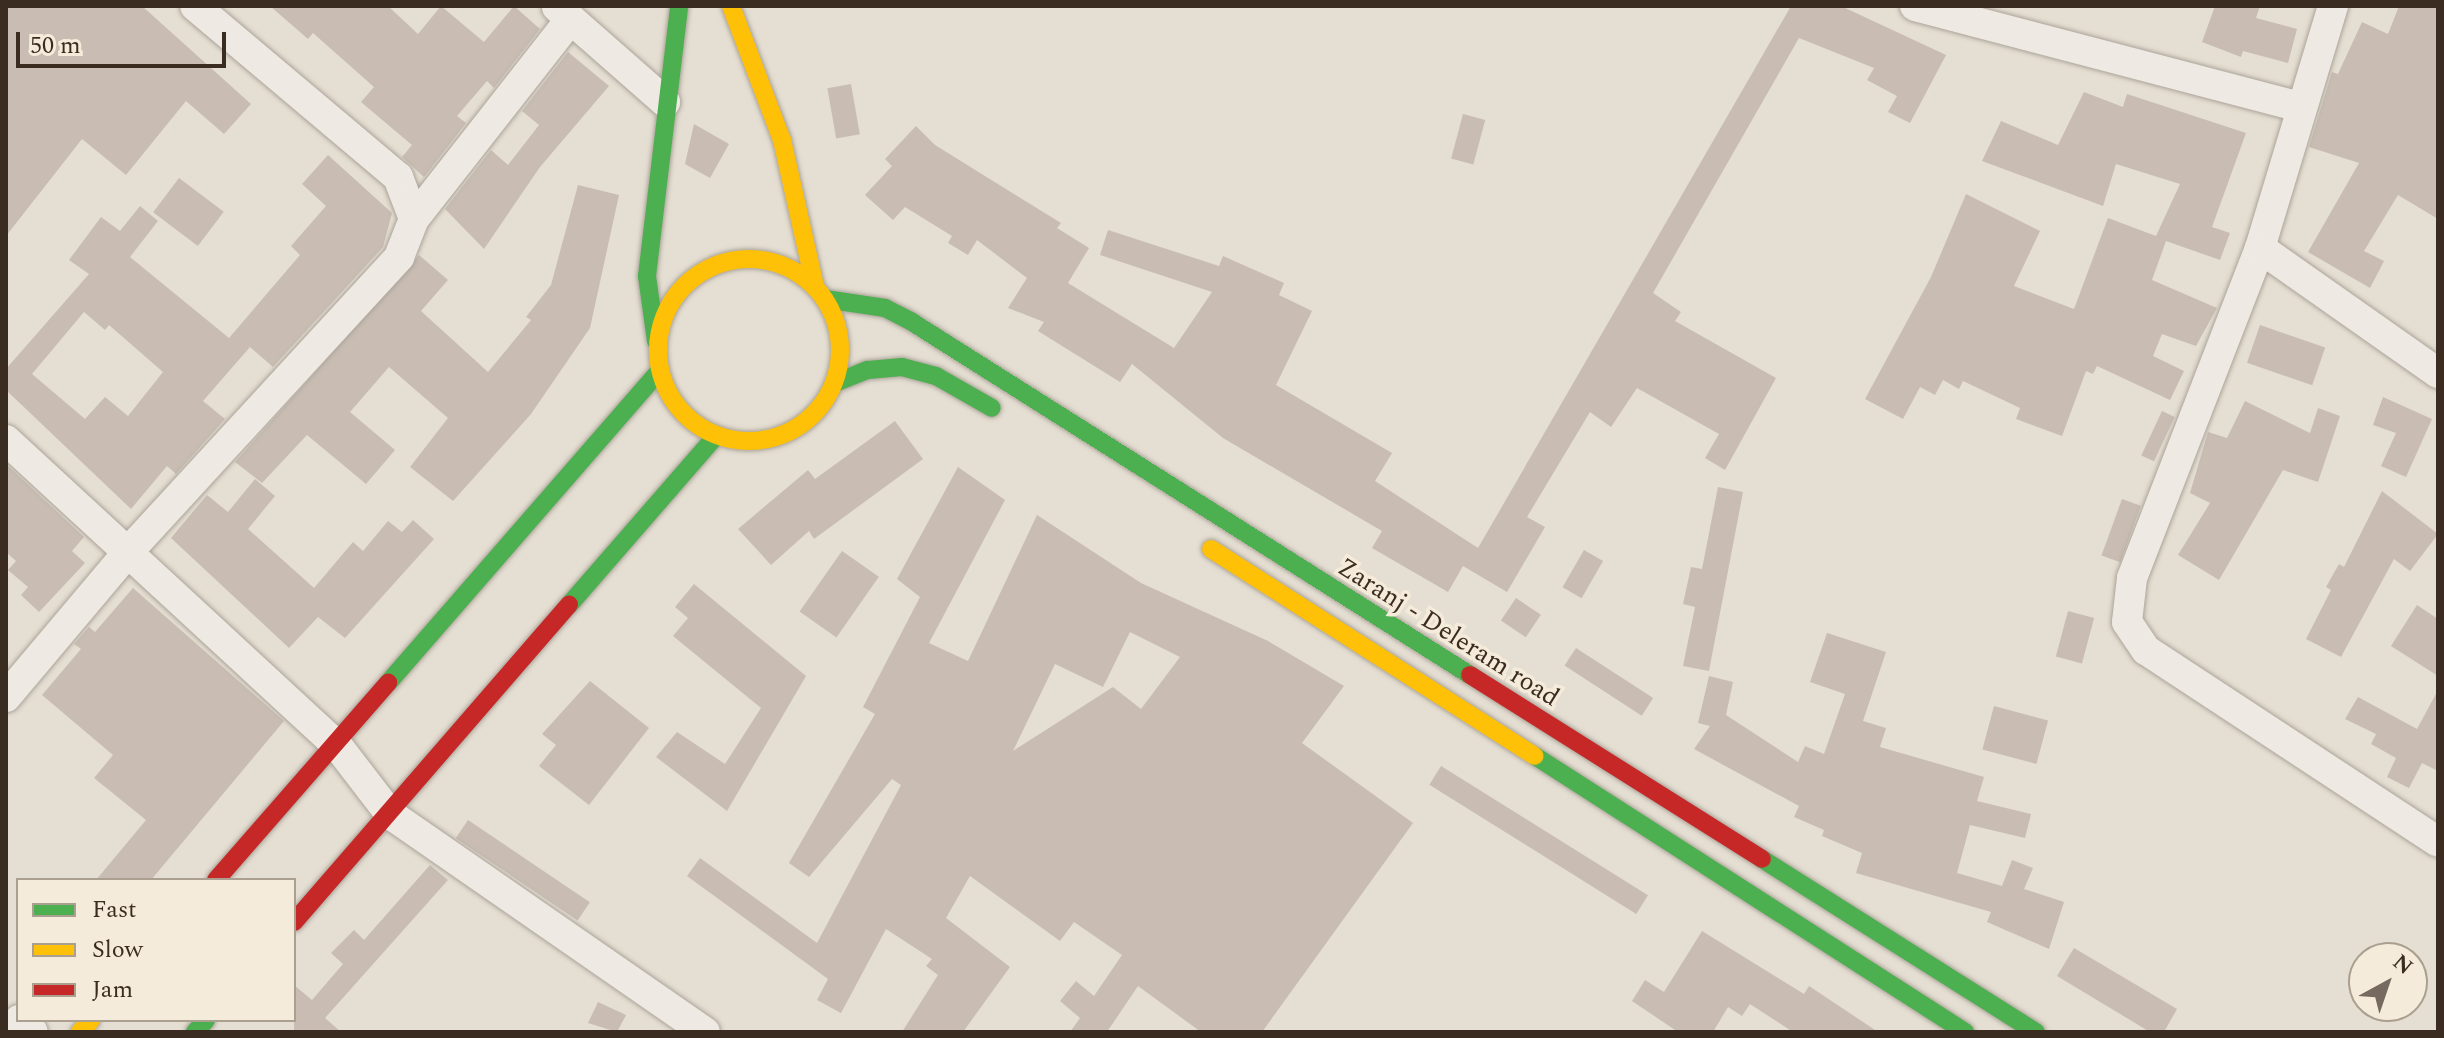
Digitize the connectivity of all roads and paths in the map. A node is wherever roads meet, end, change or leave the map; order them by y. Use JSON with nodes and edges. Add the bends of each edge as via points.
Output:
{"nodes":[{"id":1,"x":195,"y":6,"type":"edge"},
{"id":2,"x":679,"y":6,"type":"edge"},
{"id":3,"x":731,"y":6,"type":"edge"},
{"id":4,"x":1915,"y":6,"type":"edge"},
{"id":5,"x":2333,"y":6,"type":"edge"},
{"id":6,"x":563,"y":13,"type":"edge"},
{"id":7,"x":665,"y":102,"type":"junction"},
{"id":8,"x":2300,"y":107,"type":"junction"},
{"id":9,"x":414,"y":219,"type":"junction"},
{"id":10,"x":2260,"y":248,"type":"junction"},
{"id":11,"x":820,"y":293,"type":"junction"},
{"id":12,"x":657,"y":348,"type":"junction"},
{"id":13,"x":658,"y":372,"type":"junction"},
{"id":14,"x":2438,"y":373,"type":"edge"},
{"id":15,"x":835,"y":383,"type":"junction"},
{"id":16,"x":1007,"y":417,"type":"dead end"},
{"id":17,"x":717,"y":435,"type":"junction"},
{"id":18,"x":6,"y":440,"type":"edge"},
{"id":19,"x":1192,"y":537,"type":"dead end"},
{"id":20,"x":128,"y":552,"type":"junction"},
{"id":21,"x":6,"y":697,"type":"edge"},
{"id":22,"x":337,"y":745,"type":"junction"},
{"id":23,"x":390,"y":814,"type":"junction"},
{"id":24,"x":2438,"y":842,"type":"edge"},
{"id":25,"x":218,"y":878,"type":"edge"},
{"id":26,"x":296,"y":920,"type":"edge"},
{"id":27,"x":705,"y":1032,"type":"edge"},
{"id":28,"x":1965,"y":1032,"type":"edge"},
{"id":29,"x":2036,"y":1032,"type":"edge"}],
"edges":[{"from":1,"to":9,"type":"street","via":[[398,177]]},
{"from":2,"to":7,"type":"main road"},
{"from":3,"to":11,"type":"main road","via":[[782,140]]},
{"from":4,"to":8,"type":"street"},
{"from":5,"to":8,"type":"street"},
{"from":6,"to":7,"type":"street"},
{"from":6,"to":9,"type":"street"},
{"from":7,"to":12,"type":"main road","via":[[647,276]]},
{"from":8,"to":10,"type":"street"},
{"from":9,"to":20,"type":"street","via":[[399,257]]},
{"from":10,"to":14,"type":"street"},
{"from":10,"to":24,"type":"street","via":[[2132,578],[2127,622],[2146,650]]},
{"from":11,"to":12,"type":"main road","via":[[769,260],[716,265],[674,297]]},
{"from":11,"to":15,"type":"main road","via":[[841,355]]},
{"from":11,"to":29,"type":"main road","name":"Zaranj - Deleram road","via":[[885,308],[912,322]]},
{"from":12,"to":13,"type":"main road"},
{"from":13,"to":17,"type":"main road","via":[[692,421]]},
{"from":13,"to":22,"type":"main road"},
{"from":15,"to":16,"type":"main road","via":[[868,370],[902,367],[936,376]]},
{"from":15,"to":17,"type":"main road","via":[[820,407],[786,432],[745,441]]},
{"from":17,"to":23,"type":"main road"},
{"from":18,"to":20,"type":"street"},
{"from":19,"to":28,"type":"main road"},
{"from":20,"to":21,"type":"street"},
{"from":20,"to":22,"type":"street"},
{"from":22,"to":23,"type":"street"},
{"from":22,"to":25,"type":"main road"},
{"from":23,"to":26,"type":"main road"},
{"from":23,"to":27,"type":"street"}]}
